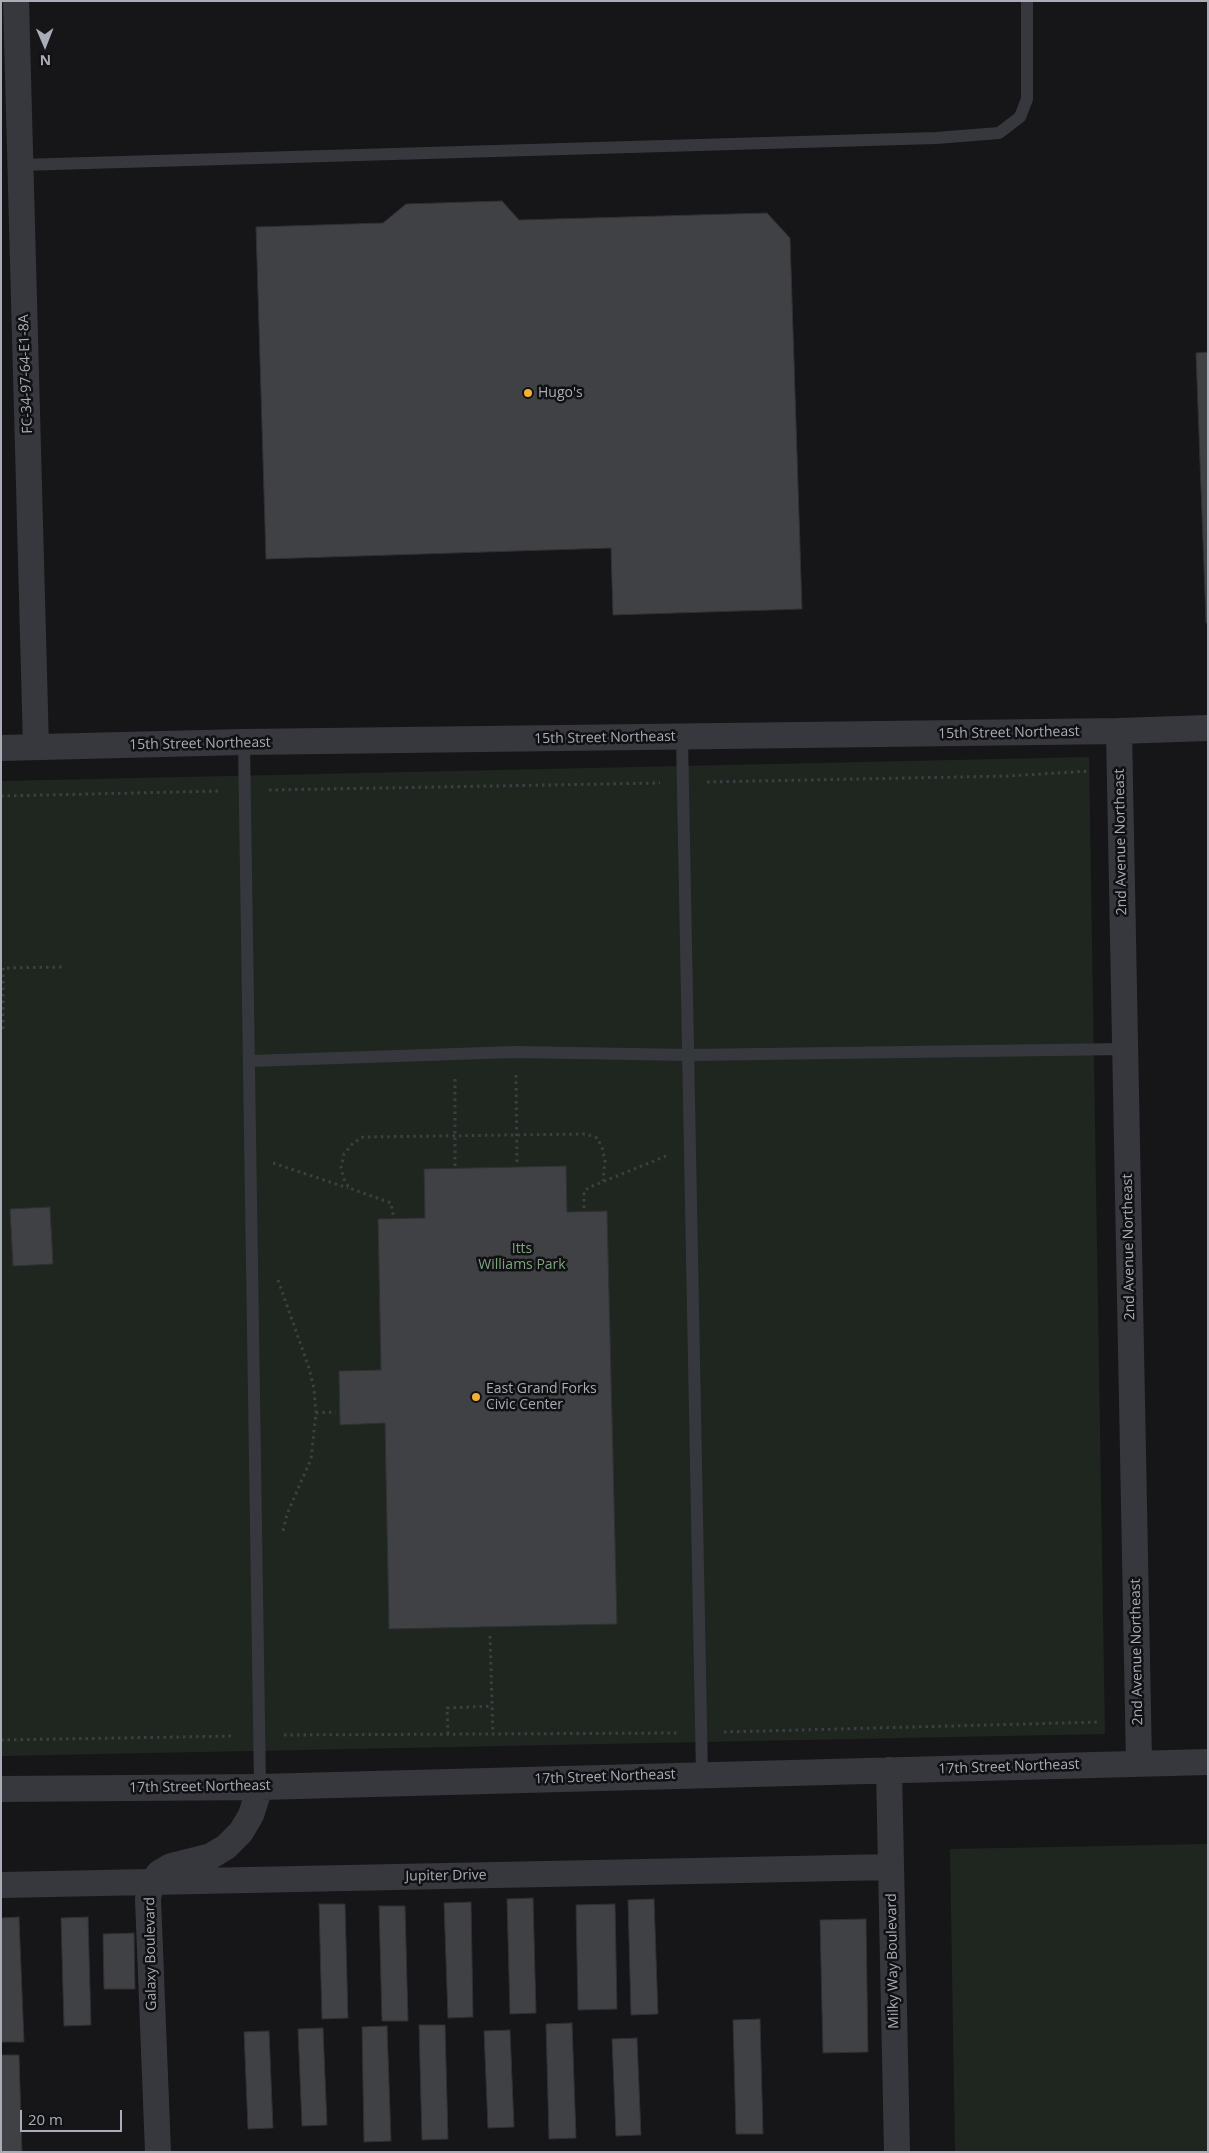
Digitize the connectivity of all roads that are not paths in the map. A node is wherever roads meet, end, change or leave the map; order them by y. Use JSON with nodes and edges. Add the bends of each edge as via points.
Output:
{"nodes":[{"id":1,"x":16,"y":1,"type":"edge"},
{"id":2,"x":1026,"y":1,"type":"edge"},
{"id":3,"x":20,"y":165,"type":"junction"},
{"id":4,"x":1208,"y":728,"type":"edge"},
{"id":5,"x":1119,"y":731,"type":"junction"},
{"id":6,"x":682,"y":737,"type":"junction"},
{"id":7,"x":244,"y":742,"type":"junction"},
{"id":8,"x":36,"y":747,"type":"junction"},
{"id":9,"x":1,"y":748,"type":"edge"},
{"id":10,"x":1125,"y":1049,"type":"junction"},
{"id":11,"x":689,"y":1055,"type":"junction"},
{"id":12,"x":249,"y":1061,"type":"junction"},
{"id":13,"x":1208,"y":1762,"type":"edge"},
{"id":14,"x":1139,"y":1763,"type":"junction"},
{"id":15,"x":889,"y":1770,"type":"junction"},
{"id":16,"x":702,"y":1775,"type":"junction"},
{"id":17,"x":260,"y":1786,"type":"junction"},
{"id":18,"x":1,"y":1789,"type":"edge"},
{"id":19,"x":891,"y":1867,"type":"junction"},
{"id":20,"x":151,"y":1883,"type":"junction"},
{"id":21,"x":1,"y":1885,"type":"edge"},
{"id":22,"x":158,"y":2152,"type":"edge"},
{"id":23,"x":898,"y":2152,"type":"edge"}],
"edges":[{"from":1,"to":3,"type":"street","name":"FC-34-97-64-E1-8A"},
{"from":2,"to":3,"type":"lane","via":[[1027,99],[1020,117],[999,133],[926,138]]},
{"from":3,"to":8,"type":"street","name":"FC-34-97-64-E1-8A"},
{"from":4,"to":5,"type":"street","name":"15th Street Northeast"},
{"from":5,"to":6,"type":"street","name":"15th Street Northeast"},
{"from":5,"to":10,"type":"street","name":"2nd Avenue Northeast"},
{"from":6,"to":7,"type":"street","name":"15th Street Northeast"},
{"from":6,"to":11,"type":"lane"},
{"from":7,"to":8,"type":"street","name":"15th Street Northeast"},
{"from":7,"to":12,"type":"lane"},
{"from":8,"to":9,"type":"street","name":"15th Street Northeast"},
{"from":10,"to":11,"type":"lane"},
{"from":10,"to":14,"type":"street","name":"2nd Avenue Northeast"},
{"from":11,"to":12,"type":"lane","via":[[515,1052]]},
{"from":11,"to":16,"type":"lane"},
{"from":12,"to":17,"type":"lane"},
{"from":13,"to":14,"type":"street","name":"17th Street Northeast"},
{"from":14,"to":15,"type":"street","name":"17th Street Northeast"},
{"from":15,"to":16,"type":"street","name":"17th Street Northeast"},
{"from":15,"to":19,"type":"street","name":"Milky Way Boulevard"},
{"from":16,"to":17,"type":"street","name":"17th Street Northeast"},
{"from":17,"to":18,"type":"street","name":"17th Street Northeast"},
{"from":17,"to":20,"type":"street","name":"Galaxy Boulevard","via":[[251,1815],[241,1832],[226,1847],[211,1856],[171,1866]]},
{"from":19,"to":20,"type":"street","name":"Jupiter Drive"},
{"from":19,"to":23,"type":"street","name":"Milky Way Boulevard"},
{"from":20,"to":21,"type":"street","name":"Jupiter Drive"},
{"from":20,"to":22,"type":"street","name":"Galaxy Boulevard","via":[[148,1899]]}]}
